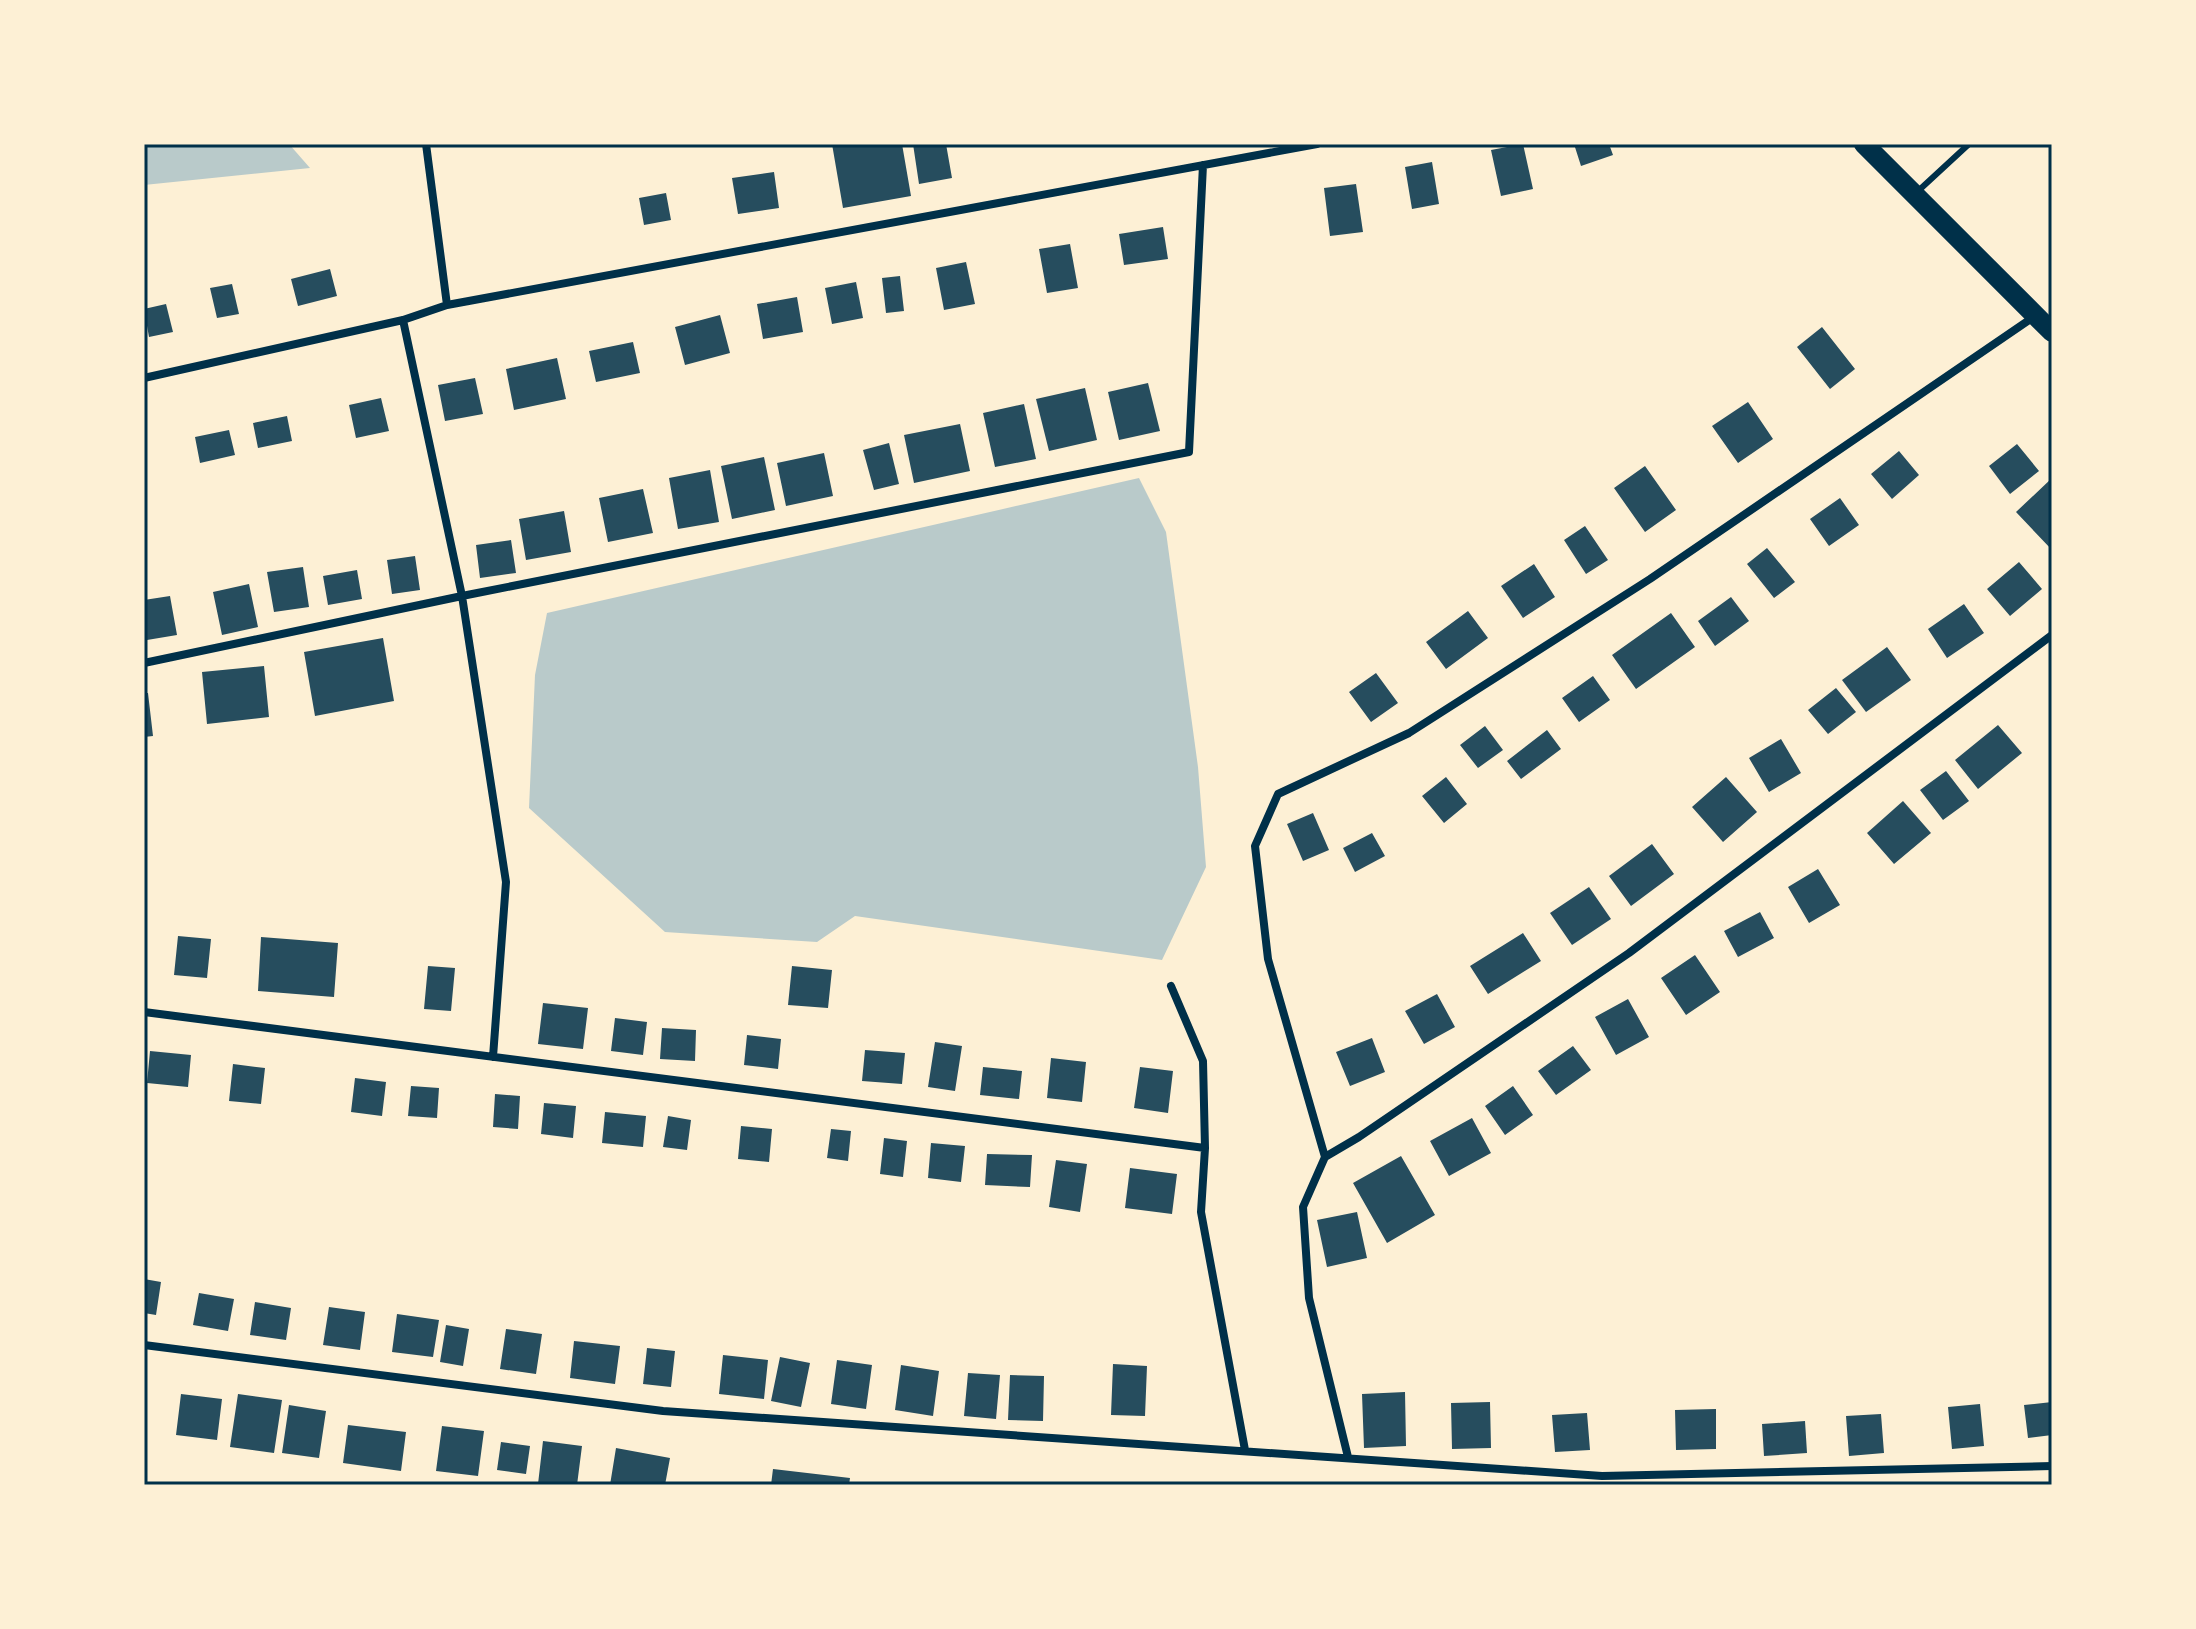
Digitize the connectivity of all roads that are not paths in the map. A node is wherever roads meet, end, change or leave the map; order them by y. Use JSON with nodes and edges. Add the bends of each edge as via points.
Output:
{"nodes":[{"id":1,"x":426,"y":144,"type":"edge"},
{"id":2,"x":1317,"y":144,"type":"edge"},
{"id":3,"x":1864,"y":144,"type":"edge"},
{"id":4,"x":1969,"y":144,"type":"edge"},
{"id":5,"x":1203,"y":165,"type":"junction"},
{"id":6,"x":1914,"y":194,"type":"junction"},
{"id":7,"x":447,"y":305,"type":"junction"},
{"id":8,"x":2036,"y":316,"type":"junction"},
{"id":9,"x":403,"y":320,"type":"junction"},
{"id":10,"x":2052,"y":332,"type":"edge"},
{"id":11,"x":144,"y":378,"type":"edge"},
{"id":12,"x":462,"y":596,"type":"junction"},
{"id":13,"x":2052,"y":635,"type":"edge"},
{"id":14,"x":144,"y":663,"type":"edge"},
{"id":15,"x":1171,"y":986,"type":"dead end"},
{"id":16,"x":144,"y":1012,"type":"edge"},
{"id":17,"x":493,"y":1057,"type":"junction"},
{"id":18,"x":1205,"y":1148,"type":"junction"},
{"id":19,"x":1325,"y":1157,"type":"junction"},
{"id":20,"x":144,"y":1345,"type":"edge"},
{"id":21,"x":1245,"y":1450,"type":"junction"},
{"id":22,"x":1348,"y":1457,"type":"junction"},
{"id":23,"x":2052,"y":1466,"type":"edge"}],
"edges":[{"from":1,"to":7,"type":"street"},
{"from":2,"to":5,"type":"street"},
{"from":3,"to":6,"type":"main road"},
{"from":4,"to":6,"type":"lane"},
{"from":5,"to":7,"type":"street"},
{"from":5,"to":12,"type":"street","via":[[1189,452]]},
{"from":6,"to":8,"type":"main road"},
{"from":7,"to":9,"type":"street"},
{"from":8,"to":10,"type":"main road"},
{"from":8,"to":19,"type":"street","via":[[1650,579],[1409,733],[1278,794],[1255,846],[1268,959]]},
{"from":9,"to":11,"type":"street"},
{"from":9,"to":12,"type":"street"},
{"from":12,"to":14,"type":"street"},
{"from":12,"to":17,"type":"street","via":[[506,882]]},
{"from":13,"to":19,"type":"street","via":[[1629,953]]},
{"from":15,"to":18,"type":"street","via":[[1203,1061]]},
{"from":16,"to":17,"type":"street"},
{"from":17,"to":18,"type":"street"},
{"from":18,"to":21,"type":"street","via":[[1201,1212]]},
{"from":19,"to":22,"type":"street","via":[[1303,1207],[1309,1298]]},
{"from":20,"to":21,"type":"street","via":[[663,1411]]},
{"from":21,"to":22,"type":"street"},
{"from":22,"to":23,"type":"street","via":[[1602,1476]]}]}
